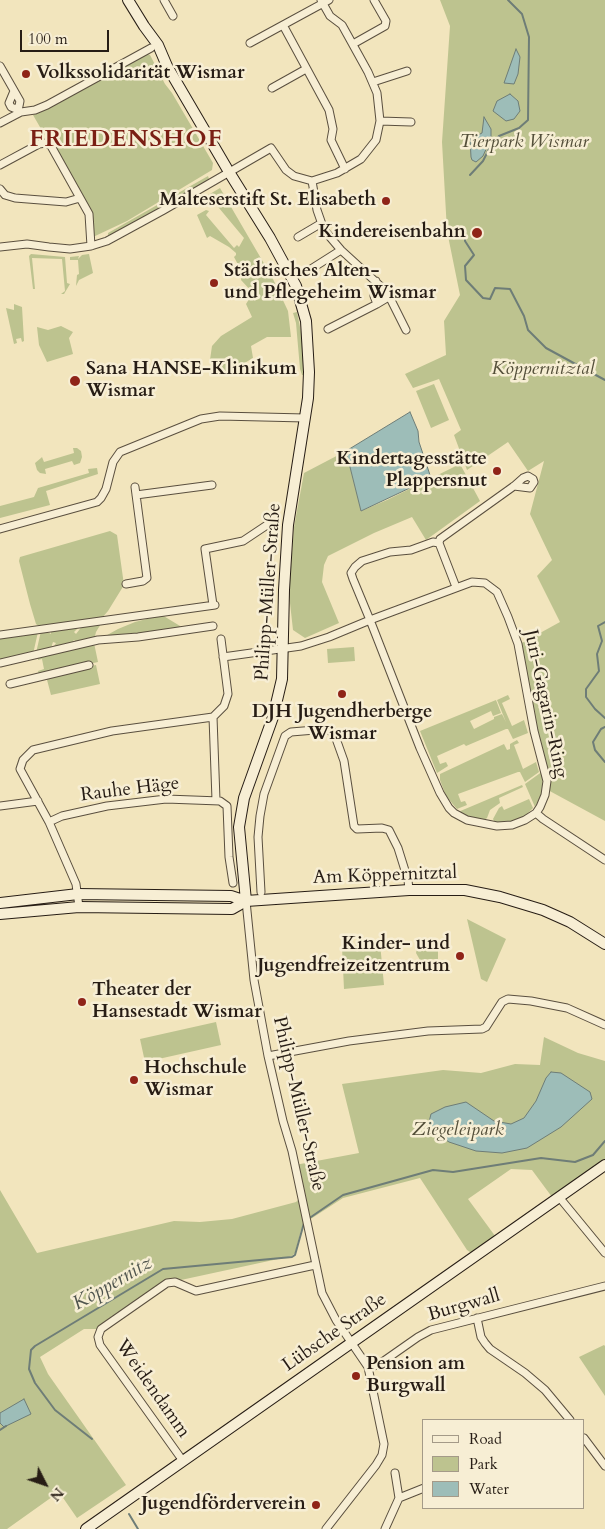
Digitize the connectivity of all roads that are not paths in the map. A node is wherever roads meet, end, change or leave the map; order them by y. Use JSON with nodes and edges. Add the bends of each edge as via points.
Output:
{"nodes":[{"id":1,"x":128,"y":0,"type":"edge"},
{"id":2,"x":164,"y":0,"type":"edge"},
{"id":3,"x":374,"y":0,"type":"edge"},
{"id":4,"x":324,"y":1,"type":"edge"},
{"id":5,"x":173,"y":16,"type":"dead end"},
{"id":6,"x":282,"y":25,"type":"junction"},
{"id":7,"x":144,"y":26,"type":"junction"},
{"id":8,"x":250,"y":43,"type":"dead end"},
{"id":9,"x":353,"y":44,"type":"junction"},
{"id":10,"x":152,"y":48,"type":"junction"},
{"id":11,"x":0,"y":66,"type":"edge"},
{"id":12,"x":167,"y":66,"type":"junction"},
{"id":13,"x":306,"y":69,"type":"junction"},
{"id":14,"x":407,"y":71,"type":"dead end"},
{"id":15,"x":373,"y":82,"type":"junction"},
{"id":16,"x":272,"y":88,"type":"dead end"},
{"id":17,"x":26,"y":111,"type":"junction"},
{"id":18,"x":380,"y":121,"type":"junction"},
{"id":19,"x":411,"y":122,"type":"dead end"},
{"id":20,"x":0,"y":123,"type":"edge"},
{"id":21,"x":0,"y":165,"type":"edge"},
{"id":22,"x":345,"y":169,"type":"junction"},
{"id":23,"x":229,"y":172,"type":"junction"},
{"id":24,"x":312,"y":181,"type":"junction"},
{"id":25,"x":0,"y":189,"type":"edge"},
{"id":26,"x":80,"y":198,"type":"junction"},
{"id":27,"x":320,"y":224,"type":"junction"},
{"id":28,"x":298,"y":237,"type":"dead end"},
{"id":29,"x":91,"y":246,"type":"junction"},
{"id":30,"x":0,"y":247,"type":"edge"},
{"id":31,"x":341,"y":250,"type":"junction"},
{"id":32,"x":311,"y":269,"type":"dead end"},
{"id":33,"x":376,"y":281,"type":"junction"},
{"id":34,"x":388,"y":294,"type":"junction"},
{"id":35,"x":377,"y":304,"type":"junction"},
{"id":36,"x":328,"y":329,"type":"dead end"},
{"id":37,"x":406,"y":330,"type":"dead end"},
{"id":38,"x":305,"y":418,"type":"junction"},
{"id":39,"x":212,"y":485,"type":"dead end"},
{"id":40,"x":514,"y":486,"type":"dead end"},
{"id":41,"x":270,"y":523,"type":"dead end"},
{"id":42,"x":0,"y":529,"type":"edge"},
{"id":43,"x":439,"y":543,"type":"junction"},
{"id":44,"x":126,"y":584,"type":"dead end"},
{"id":45,"x":456,"y":587,"type":"junction"},
{"id":46,"x":370,"y":620,"type":"junction"},
{"id":47,"x":213,"y":626,"type":"dead end"},
{"id":48,"x":0,"y":636,"type":"edge"},
{"id":49,"x":221,"y":639,"type":"dead end"},
{"id":50,"x":283,"y":648,"type":"junction"},
{"id":51,"x":223,"y":657,"type":"junction"},
{"id":52,"x":0,"y":663,"type":"edge"},
{"id":53,"x":89,"y":665,"type":"dead end"},
{"id":54,"x":10,"y":684,"type":"dead end"},
{"id":55,"x":213,"y":717,"type":"junction"},
{"id":56,"x":38,"y":800,"type":"junction"},
{"id":57,"x":216,"y":800,"type":"junction"},
{"id":58,"x":0,"y":806,"type":"edge"},
{"id":59,"x":536,"y":813,"type":"junction"},
{"id":60,"x":49,"y":822,"type":"junction"},
{"id":61,"x":605,"y":860,"type":"edge"},
{"id":62,"x":233,"y":883,"type":"dead end"},
{"id":63,"x":261,"y":890,"type":"dead end"},
{"id":64,"x":409,"y":890,"type":"junction"},
{"id":65,"x":78,"y":894,"type":"junction"},
{"id":66,"x":246,"y":901,"type":"junction"},
{"id":67,"x":0,"y":903,"type":"edge"},
{"id":68,"x":79,"y":907,"type":"junction"},
{"id":69,"x":0,"y":914,"type":"edge"},
{"id":70,"x":605,"y":944,"type":"edge"},
{"id":71,"x":605,"y":1025,"type":"edge"},
{"id":72,"x":268,"y":1056,"type":"junction"},
{"id":73,"x":605,"y":1164,"type":"edge"},
{"id":74,"x":559,"y":1197,"type":"junction"},
{"id":75,"x":605,"y":1253,"type":"edge"},
{"id":76,"x":315,"y":1265,"type":"junction"},
{"id":77,"x":605,"y":1286,"type":"edge"},
{"id":78,"x":477,"y":1318,"type":"junction"},
{"id":79,"x":352,"y":1343,"type":"junction"},
{"id":80,"x":368,"y":1367,"type":"junction"},
{"id":81,"x":569,"y":1419,"type":"edge"},
{"id":82,"x":585,"y":1439,"type":"edge"},
{"id":83,"x":183,"y":1461,"type":"junction"},
{"id":84,"x":605,"y":1466,"type":"edge"},
{"id":85,"x":395,"y":1472,"type":"dead end"},
{"id":86,"x":422,"y":1489,"type":"edge"},
{"id":87,"x":399,"y":1498,"type":"junction"},
{"id":88,"x":86,"y":1529,"type":"edge"},
{"id":89,"x":326,"y":1529,"type":"edge"},
{"id":90,"x":385,"y":1529,"type":"edge"}],
"edges":[{"from":1,"to":7,"type":"street"},
{"from":2,"to":5,"type":"street"},
{"from":3,"to":9,"type":"street","via":[[386,21],[385,26]]},
{"from":4,"to":6,"type":"street"},
{"from":4,"to":9,"type":"street","via":[[330,16],[342,25]]},
{"from":6,"to":8,"type":"street"},
{"from":6,"to":13,"type":"street"},
{"from":7,"to":10,"type":"street"},
{"from":7,"to":12,"type":"street","via":[[158,44]]},
{"from":9,"to":15,"type":"street"},
{"from":10,"to":12,"type":"street"},
{"from":10,"to":17,"type":"street","via":[[47,105]]},
{"from":11,"to":17,"type":"street","via":[[14,91],[10,105],[16,109],[20,102]]},
{"from":12,"to":23,"type":"street","name":"Philipp-Müller-Straße"},
{"from":13,"to":16,"type":"street"},
{"from":13,"to":22,"type":"street","via":[[329,110],[332,140]]},
{"from":14,"to":15,"type":"street"},
{"from":15,"to":18,"type":"street","via":[[379,101]]},
{"from":17,"to":20,"type":"street"},
{"from":18,"to":19,"type":"street"},
{"from":18,"to":22,"type":"street","via":[[370,150]]},
{"from":21,"to":26,"type":"street","via":[[46,143],[54,150]]},
{"from":22,"to":24,"type":"street"},
{"from":23,"to":24,"type":"street","via":[[271,148],[286,170]]},
{"from":23,"to":29,"type":"street","via":[[119,236]]},
{"from":23,"to":38,"type":"street","name":"Philipp-Müller-Straße","via":[[296,286],[306,321],[309,372]]},
{"from":24,"to":27,"type":"street"},
{"from":25,"to":26,"type":"street","via":[[5,196],[15,198],[66,202]]},
{"from":26,"to":29,"type":"street","via":[[90,216]]},
{"from":27,"to":28,"type":"street"},
{"from":27,"to":31,"type":"street"},
{"from":29,"to":30,"type":"street","via":[[62,249],[22,243]]},
{"from":31,"to":32,"type":"street"},
{"from":31,"to":33,"type":"street"},
{"from":33,"to":34,"type":"street"},
{"from":33,"to":35,"type":"street","via":[[374,296]]},
{"from":34,"to":35,"type":"street"},
{"from":34,"to":37,"type":"street"},
{"from":35,"to":36,"type":"street"},
{"from":38,"to":42,"type":"street","via":[[220,416],[201,419],[120,452],[112,462],[106,489],[97,502]]},
{"from":38,"to":50,"type":"street","name":"Philipp-Müller-Straße","via":[[288,525]]},
{"from":39,"to":44,"type":"street","via":[[135,492],[147,578]]},
{"from":40,"to":43,"type":"street","via":[[443,535]]},
{"from":41,"to":48,"type":"street","via":[[243,541],[205,549],[214,605]]},
{"from":43,"to":45,"type":"street"},
{"from":43,"to":46,"type":"street","via":[[390,552],[362,561],[355,567],[351,573]]},
{"from":45,"to":46,"type":"street","name":"Juri-Gagarin-Ring"},
{"from":45,"to":59,"type":"street","name":"Juri-Gagarin-Ring","via":[[477,581],[490,585],[500,597],[513,629],[546,781],[545,795]]},
{"from":46,"to":50,"type":"street","name":"Juri-Gagarin-Ring","via":[[313,643]]},
{"from":46,"to":59,"type":"street","via":[[417,740],[449,808],[467,820],[506,826]]},
{"from":47,"to":52,"type":"street","via":[[98,640]]},
{"from":49,"to":51,"type":"street"},
{"from":50,"to":51,"type":"street","name":"Juri-Gagarin-Ring"},
{"from":50,"to":66,"type":"street","name":"Philipp-Müller-Straße","via":[[282,679],[276,704],[241,813],[239,827]]},
{"from":51,"to":55,"type":"street","via":[[227,698]]},
{"from":53,"to":54,"type":"street"},
{"from":55,"to":56,"type":"street","via":[[112,731],[33,750],[23,760],[20,769]]},
{"from":55,"to":57,"type":"street"},
{"from":56,"to":58,"type":"street"},
{"from":56,"to":60,"type":"street"},
{"from":57,"to":60,"type":"street","name":"Rauhe Häge","via":[[166,799],[107,806]]},
{"from":57,"to":62,"type":"street","via":[[227,806]]},
{"from":59,"to":61,"type":"street"},
{"from":60,"to":65,"type":"street"},
{"from":63,"to":64,"type":"street","via":[[260,816],[264,794],[285,736],[291,732],[327,729],[334,733],[344,760],[354,826],[357,829],[389,830],[398,848]]},
{"from":64,"to":66,"type":"street","name":"Am Köppernitztal"},
{"from":64,"to":70,"type":"street","name":"Am Köppernitztal","via":[[465,890],[500,896],[556,915]]},
{"from":65,"to":66,"type":"street","via":[[231,896]]},
{"from":65,"to":67,"type":"street"},
{"from":65,"to":68,"type":"street"},
{"from":66,"to":68,"type":"street","via":[[232,909]]},
{"from":66,"to":72,"type":"street","name":"Philipp-Müller-Straße","via":[[254,980]]},
{"from":68,"to":69,"type":"street"},
{"from":71,"to":72,"type":"street","via":[[567,1008],[508,999],[482,1028],[358,1040]]},
{"from":72,"to":76,"type":"street","name":"Philipp-Müller-Straße","via":[[292,1151]]},
{"from":73,"to":74,"type":"street","name":"Lübsche Straße"},
{"from":74,"to":75,"type":"street"},
{"from":74,"to":79,"type":"street","name":"Lübsche Straße"},
{"from":76,"to":79,"type":"street","name":"Philipp-Müller-Straße","via":[[322,1293]]},
{"from":76,"to":83,"type":"street","name":"Weidendamm","via":[[196,1291],[175,1282],[167,1283],[101,1330],[98,1337],[100,1345]]},
{"from":77,"to":78,"type":"street","name":"Burgwall"},
{"from":78,"to":80,"type":"street","name":"Burgwall","via":[[431,1330],[378,1365]]},
{"from":78,"to":81,"type":"street","via":[[484,1343],[525,1373]]},
{"from":79,"to":80,"type":"street"},
{"from":79,"to":83,"type":"street","name":"Lübsche Straße"},
{"from":80,"to":89,"type":"street","via":[[384,1444],[382,1455]]},
{"from":82,"to":84,"type":"street"},
{"from":83,"to":88,"type":"street","name":"Lübsche Straße"},
{"from":85,"to":87,"type":"street"},
{"from":86,"to":87,"type":"street"},
{"from":87,"to":90,"type":"street"}]}
